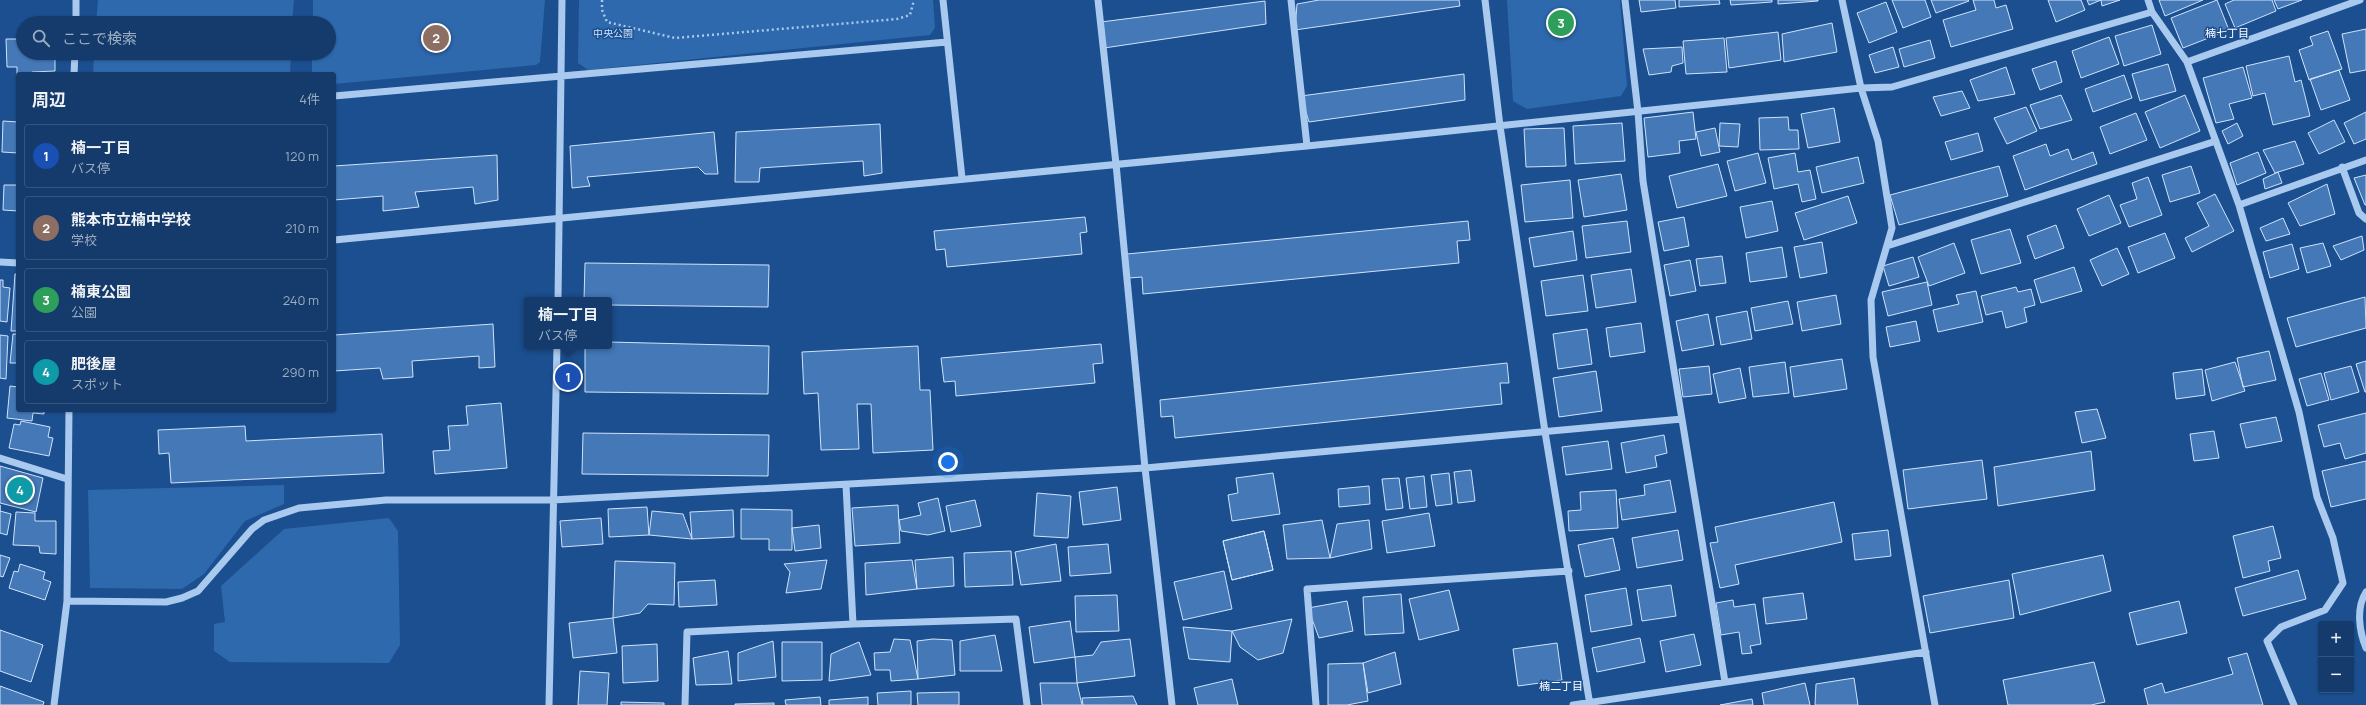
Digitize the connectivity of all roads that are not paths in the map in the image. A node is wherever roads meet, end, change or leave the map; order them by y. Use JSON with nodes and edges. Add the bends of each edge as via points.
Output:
{"nodes":[{"id":1,"x":76,"y":0,"type":"edge"},
{"id":2,"x":562,"y":0,"type":"edge"},
{"id":3,"x":943,"y":0,"type":"edge"},
{"id":4,"x":1098,"y":0,"type":"edge"},
{"id":5,"x":1291,"y":0,"type":"edge"},
{"id":6,"x":1485,"y":0,"type":"edge"},
{"id":7,"x":1625,"y":0,"type":"edge"},
{"id":8,"x":1842,"y":0,"type":"edge"},
{"id":9,"x":2148,"y":0,"type":"edge"},
{"id":10,"x":2360,"y":0,"type":"edge"},
{"id":11,"x":2152,"y":12,"type":"junction"},
{"id":12,"x":76,"y":16,"type":"edge"},
{"id":13,"x":948,"y":42,"type":"junction"},
{"id":14,"x":75,"y":60,"type":"edge"},
{"id":15,"x":2187,"y":62,"type":"junction"},
{"id":16,"x":74,"y":72,"type":"edge"},
{"id":17,"x":560,"y":77,"type":"junction"},
{"id":18,"x":1861,"y":88,"type":"junction"},
{"id":19,"x":336,"y":96,"type":"edge"},
{"id":20,"x":1638,"y":112,"type":"junction"},
{"id":21,"x":1500,"y":126,"type":"junction"},
{"id":22,"x":2216,"y":141,"type":"junction"},
{"id":23,"x":1307,"y":146,"type":"junction"},
{"id":24,"x":2366,"y":160,"type":"edge"},
{"id":25,"x":1116,"y":164,"type":"junction"},
{"id":26,"x":2342,"y":167,"type":"junction"},
{"id":27,"x":962,"y":178,"type":"junction"},
{"id":28,"x":2239,"y":205,"type":"junction"},
{"id":29,"x":561,"y":218,"type":"junction"},
{"id":30,"x":2366,"y":218,"type":"edge"},
{"id":31,"x":336,"y":240,"type":"edge"},
{"id":32,"x":1887,"y":246,"type":"junction"},
{"id":33,"x":0,"y":262,"type":"edge"},
{"id":34,"x":16,"y":263,"type":"edge"},
{"id":35,"x":558,"y":297,"type":"edge"},
{"id":36,"x":557,"y":349,"type":"edge"},
{"id":37,"x":69,"y":412,"type":"edge"},
{"id":38,"x":1682,"y":419,"type":"junction"},
{"id":39,"x":1545,"y":432,"type":"junction"},
{"id":40,"x":0,"y":458,"type":"edge"},
{"id":41,"x":1145,"y":468,"type":"junction"},
{"id":42,"x":67,"y":479,"type":"junction"},
{"id":43,"x":846,"y":485,"type":"junction"},
{"id":44,"x":553,"y":500,"type":"junction"},
{"id":45,"x":1569,"y":572,"type":"junction"},
{"id":46,"x":2366,"y":592,"type":"edge"},
{"id":47,"x":67,"y":601,"type":"junction"},
{"id":48,"x":853,"y":624,"type":"junction"},
{"id":49,"x":2364,"y":636,"type":"edge"},
{"id":50,"x":2366,"y":648,"type":"edge"},
{"id":51,"x":1926,"y":652,"type":"junction"},
{"id":52,"x":1726,"y":682,"type":"junction"},
{"id":53,"x":1590,"y":704,"type":"edge"},
{"id":54,"x":54,"y":705,"type":"edge"},
{"id":55,"x":549,"y":705,"type":"edge"},
{"id":56,"x":685,"y":705,"type":"edge"},
{"id":57,"x":1026,"y":705,"type":"edge"},
{"id":58,"x":1172,"y":705,"type":"edge"},
{"id":59,"x":1316,"y":705,"type":"edge"},
{"id":60,"x":1573,"y":705,"type":"edge"},
{"id":61,"x":1935,"y":705,"type":"edge"},
{"id":62,"x":2294,"y":705,"type":"edge"}],
"edges":[{"from":1,"to":12,"type":"street"},
{"from":2,"to":17,"type":"street"},
{"from":3,"to":13,"type":"street"},
{"from":4,"to":25,"type":"street"},
{"from":5,"to":23,"type":"street"},
{"from":6,"to":21,"type":"street"},
{"from":7,"to":20,"type":"street"},
{"from":8,"to":18,"type":"street"},
{"from":9,"to":11,"type":"street"},
{"from":10,"to":15,"type":"street"},
{"from":11,"to":15,"type":"street"},
{"from":11,"to":18,"type":"street","via":[[1892,87]]},
{"from":13,"to":17,"type":"street"},
{"from":13,"to":27,"type":"street"},
{"from":14,"to":16,"type":"street"},
{"from":15,"to":22,"type":"street"},
{"from":17,"to":19,"type":"street"},
{"from":17,"to":29,"type":"street"},
{"from":18,"to":20,"type":"street"},
{"from":18,"to":32,"type":"street","via":[[1878,142],[1892,228]]},
{"from":20,"to":21,"type":"street"},
{"from":20,"to":38,"type":"street","via":[[1643,181]]},
{"from":21,"to":23,"type":"street"},
{"from":21,"to":39,"type":"street"},
{"from":22,"to":28,"type":"street"},
{"from":22,"to":32,"type":"street"},
{"from":23,"to":25,"type":"street"},
{"from":24,"to":26,"type":"street"},
{"from":25,"to":27,"type":"street"},
{"from":25,"to":41,"type":"street"},
{"from":26,"to":28,"type":"street"},
{"from":26,"to":30,"type":"street","via":[[2359,213]]},
{"from":27,"to":29,"type":"street"},
{"from":28,"to":62,"type":"street","via":[[2299,412],[2317,497],[2333,538],[2343,583],[2324,610],[2281,627],[2267,641]]},
{"from":29,"to":31,"type":"street"},
{"from":29,"to":35,"type":"street"},
{"from":32,"to":51,"type":"street","via":[[1871,300],[1873,357]]},
{"from":33,"to":34,"type":"street"},
{"from":36,"to":44,"type":"street"},
{"from":37,"to":42,"type":"street"},
{"from":38,"to":39,"type":"street"},
{"from":38,"to":52,"type":"street"},
{"from":39,"to":41,"type":"street"},
{"from":39,"to":45,"type":"street"},
{"from":40,"to":42,"type":"street"},
{"from":41,"to":43,"type":"street"},
{"from":41,"to":58,"type":"street"},
{"from":42,"to":47,"type":"street"},
{"from":43,"to":44,"type":"street"},
{"from":43,"to":48,"type":"street"},
{"from":44,"to":47,"type":"street","via":[[386,500],[299,508],[264,520],[252,529],[198,591],[182,598],[166,602]]},
{"from":44,"to":55,"type":"street"},
{"from":45,"to":53,"type":"street"},
{"from":45,"to":59,"type":"street","via":[[1307,589]]},
{"from":46,"to":49,"type":"street","via":[[2360,602]]},
{"from":47,"to":54,"type":"street"},
{"from":48,"to":56,"type":"street","via":[[687,632]]},
{"from":48,"to":57,"type":"street","via":[[1016,619]]},
{"from":49,"to":50,"type":"street"},
{"from":51,"to":52,"type":"street"},
{"from":51,"to":61,"type":"street"},
{"from":52,"to":53,"type":"street"},
{"from":53,"to":60,"type":"street"}]}
